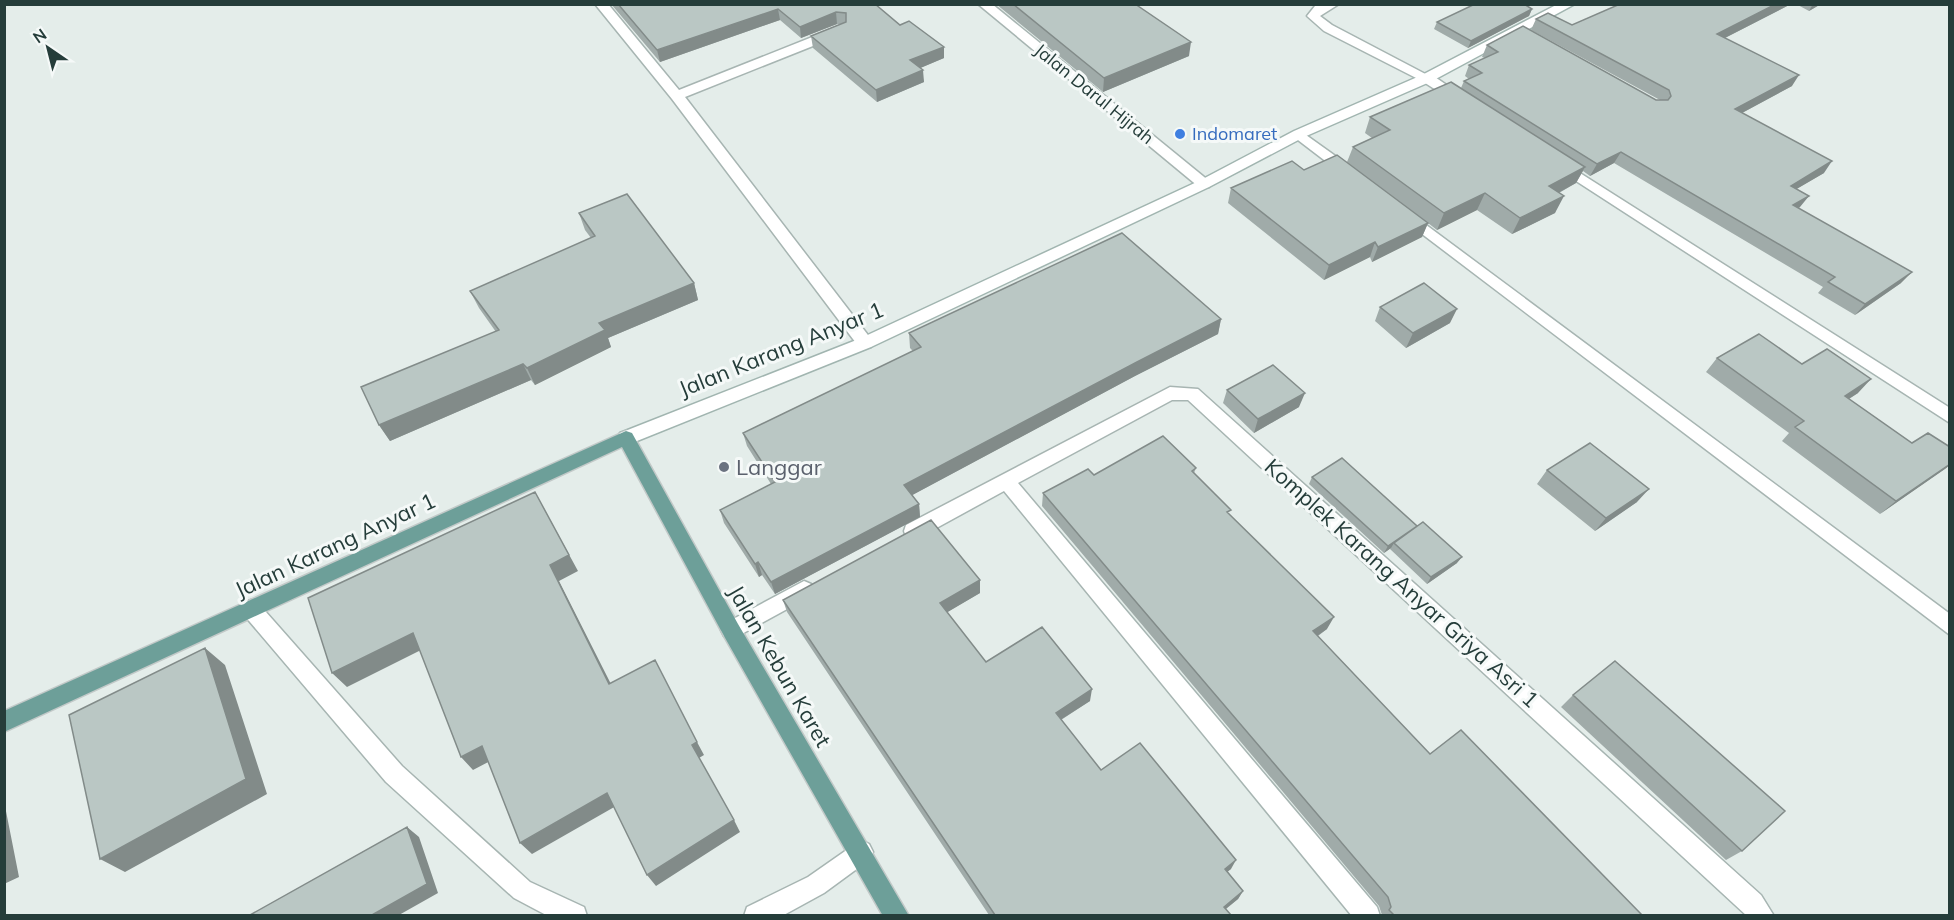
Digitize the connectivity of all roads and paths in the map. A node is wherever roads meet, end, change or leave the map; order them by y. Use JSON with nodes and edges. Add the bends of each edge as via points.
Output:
{"nodes":[{"id":1,"x":601,"y":4,"type":"edge"},
{"id":2,"x":984,"y":4,"type":"edge"},
{"id":3,"x":1333,"y":4,"type":"edge"},
{"id":4,"x":1569,"y":4,"type":"edge"},
{"id":5,"x":842,"y":29,"type":"edge"},
{"id":6,"x":1517,"y":29,"type":"junction"},
{"id":7,"x":1537,"y":40,"type":"edge"},
{"id":8,"x":1427,"y":78,"type":"junction"},
{"id":9,"x":677,"y":96,"type":"junction"},
{"id":10,"x":1477,"y":111,"type":"edge"},
{"id":11,"x":1299,"y":134,"type":"junction"},
{"id":12,"x":1548,"y":156,"type":"edge"},
{"id":13,"x":1363,"y":183,"type":"edge"},
{"id":14,"x":1204,"y":184,"type":"junction"},
{"id":15,"x":1391,"y":204,"type":"edge"},
{"id":16,"x":865,"y":343,"type":"junction"},
{"id":17,"x":1950,"y":417,"type":"edge"},
{"id":18,"x":626,"y":438,"type":"junction"},
{"id":19,"x":1006,"y":481,"type":"junction"},
{"id":20,"x":894,"y":542,"type":"edge"},
{"id":21,"x":822,"y":580,"type":"edge"},
{"id":22,"x":251,"y":609,"type":"junction"},
{"id":23,"x":1950,"y":626,"type":"edge"},
{"id":24,"x":731,"y":630,"type":"junction"},
{"id":25,"x":4,"y":722,"type":"edge"},
{"id":26,"x":861,"y":852,"type":"junction"},
{"id":27,"x":575,"y":915,"type":"edge"},
{"id":28,"x":756,"y":915,"type":"edge"},
{"id":29,"x":897,"y":915,"type":"edge"},
{"id":30,"x":1368,"y":915,"type":"edge"},
{"id":31,"x":1762,"y":915,"type":"edge"}],
"edges":[{"from":1,"to":9,"type":"street"},
{"from":2,"to":14,"type":"street","name":"Jalan Darul Hijrah"},
{"from":3,"to":8,"type":"street","via":[[1313,16],[1328,28]]},
{"from":4,"to":6,"type":"street","name":"Jalan Karang Anyar 1"},
{"from":5,"to":9,"type":"street"},
{"from":6,"to":7,"type":"street"},
{"from":6,"to":8,"type":"street","name":"Jalan Karang Anyar 1"},
{"from":8,"to":10,"type":"street"},
{"from":8,"to":11,"type":"street","name":"Jalan Karang Anyar 1"},
{"from":9,"to":16,"type":"street"},
{"from":11,"to":13,"type":"street"},
{"from":11,"to":14,"type":"street","name":"Jalan Karang Anyar 1"},
{"from":12,"to":17,"type":"street"},
{"from":14,"to":16,"type":"street","name":"Jalan Karang Anyar 1"},
{"from":15,"to":23,"type":"street"},
{"from":16,"to":18,"type":"street","name":"Jalan Karang Anyar 1"},
{"from":18,"to":22,"type":"main road","name":"Jalan Karang Anyar 1"},
{"from":18,"to":24,"type":"main road","name":"Jalan Kebun Karet"},
{"from":19,"to":20,"type":"street","name":"Komplek Karang Anyar Griya Asri 1"},
{"from":19,"to":30,"type":"street"},
{"from":19,"to":31,"type":"street","name":"Komplek Karang Anyar Griya Asri 1","via":[[1170,393],[1192,394]]},
{"from":21,"to":24,"type":"street"},
{"from":22,"to":25,"type":"main road","name":"Jalan Karang Anyar 1"},
{"from":22,"to":27,"type":"street","via":[[394,774],[522,891]]},
{"from":24,"to":26,"type":"main road","name":"Jalan Kebun Karet"},
{"from":26,"to":28,"type":"street","via":[[816,885]]},
{"from":26,"to":29,"type":"main road","name":"Jalan Kebun Karet"}]}
